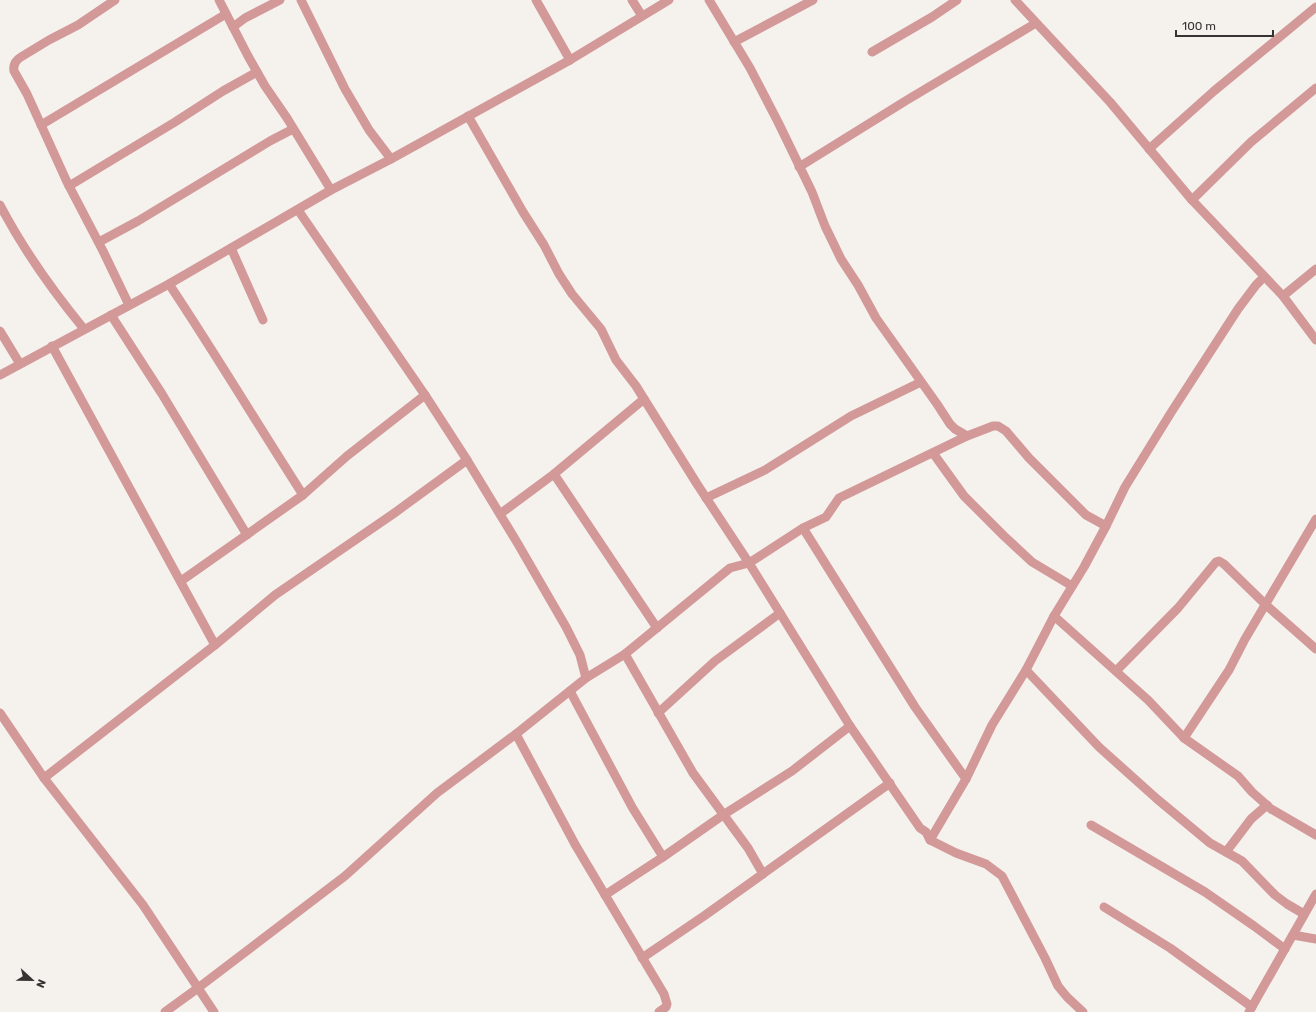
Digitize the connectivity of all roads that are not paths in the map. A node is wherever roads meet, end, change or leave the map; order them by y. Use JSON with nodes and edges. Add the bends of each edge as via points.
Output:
{"nodes":[{"id":1,"x":116,"y":0,"type":"edge"},
{"id":2,"x":219,"y":0,"type":"edge"},
{"id":3,"x":280,"y":0,"type":"edge"},
{"id":4,"x":301,"y":0,"type":"edge"},
{"id":5,"x":536,"y":0,"type":"edge"},
{"id":6,"x":632,"y":0,"type":"edge"},
{"id":7,"x":669,"y":0,"type":"edge"},
{"id":8,"x":710,"y":0,"type":"edge"},
{"id":9,"x":813,"y":0,"type":"edge"},
{"id":10,"x":957,"y":0,"type":"edge"},
{"id":11,"x":1015,"y":0,"type":"edge"},
{"id":12,"x":1316,"y":7,"type":"edge"},
{"id":13,"x":226,"y":14,"type":"junction"},
{"id":14,"x":642,"y":16,"type":"junction"},
{"id":15,"x":1036,"y":23,"type":"junction"},
{"id":16,"x":233,"y":27,"type":"junction"},
{"id":17,"x":734,"y":42,"type":"junction"},
{"id":18,"x":872,"y":52,"type":"dead end"},
{"id":19,"x":570,"y":60,"type":"junction"},
{"id":20,"x":257,"y":72,"type":"junction"},
{"id":21,"x":1316,"y":88,"type":"edge"},
{"id":22,"x":468,"y":116,"type":"junction"},
{"id":23,"x":41,"y":125,"type":"junction"},
{"id":24,"x":293,"y":129,"type":"junction"},
{"id":25,"x":1150,"y":149,"type":"junction"},
{"id":26,"x":391,"y":159,"type":"junction"},
{"id":27,"x":799,"y":167,"type":"junction"},
{"id":28,"x":69,"y":186,"type":"junction"},
{"id":29,"x":331,"y":190,"type":"junction"},
{"id":30,"x":1192,"y":200,"type":"junction"},
{"id":31,"x":0,"y":204,"type":"edge"},
{"id":32,"x":298,"y":210,"type":"junction"},
{"id":33,"x":99,"y":242,"type":"junction"},
{"id":34,"x":231,"y":248,"type":"junction"},
{"id":35,"x":1316,"y":269,"type":"edge"},
{"id":36,"x":1264,"y":277,"type":"junction"},
{"id":37,"x":169,"y":284,"type":"junction"},
{"id":38,"x":1283,"y":296,"type":"junction"},
{"id":39,"x":129,"y":305,"type":"junction"},
{"id":40,"x":111,"y":315,"type":"junction"},
{"id":41,"x":263,"y":320,"type":"dead end"},
{"id":42,"x":84,"y":330,"type":"junction"},
{"id":43,"x":0,"y":332,"type":"edge"},
{"id":44,"x":1316,"y":340,"type":"edge"},
{"id":45,"x":52,"y":346,"type":"junction"},
{"id":46,"x":20,"y":364,"type":"junction"},
{"id":47,"x":0,"y":374,"type":"edge"},
{"id":48,"x":921,"y":382,"type":"junction"},
{"id":49,"x":424,"y":395,"type":"junction"},
{"id":50,"x":644,"y":399,"type":"junction"},
{"id":51,"x":967,"y":436,"type":"junction"},
{"id":52,"x":934,"y":453,"type":"junction"},
{"id":53,"x":467,"y":460,"type":"junction"},
{"id":54,"x":554,"y":474,"type":"junction"},
{"id":55,"x":303,"y":495,"type":"junction"},
{"id":56,"x":706,"y":498,"type":"junction"},
{"id":57,"x":500,"y":514,"type":"junction"},
{"id":58,"x":1316,"y":519,"type":"edge"},
{"id":59,"x":1106,"y":526,"type":"junction"},
{"id":60,"x":803,"y":528,"type":"junction"},
{"id":61,"x":247,"y":535,"type":"junction"},
{"id":62,"x":749,"y":563,"type":"junction"},
{"id":63,"x":181,"y":581,"type":"junction"},
{"id":64,"x":1072,"y":586,"type":"junction"},
{"id":65,"x":1266,"y":605,"type":"junction"},
{"id":66,"x":780,"y":612,"type":"junction"},
{"id":67,"x":1054,"y":616,"type":"junction"},
{"id":68,"x":657,"y":628,"type":"junction"},
{"id":69,"x":215,"y":645,"type":"junction"},
{"id":70,"x":1316,"y":649,"type":"edge"},
{"id":71,"x":625,"y":654,"type":"junction"},
{"id":72,"x":1026,"y":670,"type":"junction"},
{"id":73,"x":1116,"y":671,"type":"junction"},
{"id":74,"x":586,"y":678,"type":"junction"},
{"id":75,"x":570,"y":691,"type":"junction"},
{"id":76,"x":658,"y":713,"type":"junction"},
{"id":77,"x":0,"y":714,"type":"edge"},
{"id":78,"x":850,"y":726,"type":"junction"},
{"id":79,"x":516,"y":734,"type":"junction"},
{"id":80,"x":1184,"y":738,"type":"junction"},
{"id":81,"x":44,"y":778,"type":"junction"},
{"id":82,"x":966,"y":779,"type":"junction"},
{"id":83,"x":890,"y":783,"type":"junction"},
{"id":84,"x":1267,"y":805,"type":"junction"},
{"id":85,"x":723,"y":815,"type":"junction"},
{"id":86,"x":1091,"y":825,"type":"dead end"},
{"id":87,"x":1316,"y":835,"type":"edge"},
{"id":88,"x":930,"y":840,"type":"junction"},
{"id":89,"x":1226,"y":852,"type":"junction"},
{"id":90,"x":663,"y":857,"type":"junction"},
{"id":91,"x":763,"y":874,"type":"junction"},
{"id":92,"x":1316,"y":894,"type":"edge"},
{"id":93,"x":605,"y":895,"type":"junction"},
{"id":94,"x":1104,"y":907,"type":"dead end"},
{"id":95,"x":1304,"y":914,"type":"junction"},
{"id":96,"x":1293,"y":935,"type":"junction"},
{"id":97,"x":1316,"y":939,"type":"edge"},
{"id":98,"x":1285,"y":949,"type":"junction"},
{"id":99,"x":642,"y":958,"type":"junction"},
{"id":100,"x":198,"y":988,"type":"junction"},
{"id":101,"x":1250,"y":1009,"type":"edge"},
{"id":102,"x":165,"y":1012,"type":"edge"},
{"id":103,"x":214,"y":1012,"type":"edge"},
{"id":104,"x":659,"y":1012,"type":"edge"},
{"id":105,"x":1083,"y":1012,"type":"edge"}],
"edges":[{"from":1,"to":23,"type":"street","via":[[16,60],[14,71]]},
{"from":2,"to":13,"type":"street"},
{"from":3,"to":16,"type":"street"},
{"from":4,"to":26,"type":"street","via":[[345,89],[369,130]]},
{"from":5,"to":19,"type":"street"},
{"from":6,"to":14,"type":"street"},
{"from":7,"to":14,"type":"street"},
{"from":8,"to":17,"type":"street"},
{"from":9,"to":17,"type":"street"},
{"from":10,"to":18,"type":"street","via":[[932,18]]},
{"from":11,"to":15,"type":"street"},
{"from":12,"to":25,"type":"street","via":[[1214,91]]},
{"from":13,"to":16,"type":"street"},
{"from":13,"to":23,"type":"street"},
{"from":14,"to":19,"type":"street"},
{"from":15,"to":25,"type":"street"},
{"from":15,"to":27,"type":"street"},
{"from":16,"to":20,"type":"street"},
{"from":17,"to":27,"type":"street","via":[[750,68]]},
{"from":19,"to":22,"type":"street"},
{"from":20,"to":24,"type":"street"},
{"from":20,"to":28,"type":"street"},
{"from":21,"to":30,"type":"street","via":[[1250,142]]},
{"from":22,"to":26,"type":"street"},
{"from":22,"to":50,"type":"street","via":[[559,274],[572,294],[601,328],[616,360]]},
{"from":23,"to":28,"type":"street"},
{"from":24,"to":29,"type":"street"},
{"from":24,"to":33,"type":"street"},
{"from":25,"to":30,"type":"street"},
{"from":26,"to":29,"type":"street"},
{"from":27,"to":48,"type":"street","via":[[841,259],[876,318]]},
{"from":28,"to":33,"type":"street"},
{"from":29,"to":32,"type":"street"},
{"from":30,"to":36,"type":"street"},
{"from":31,"to":42,"type":"street","via":[[42,275]]},
{"from":32,"to":34,"type":"street"},
{"from":32,"to":49,"type":"street"},
{"from":33,"to":39,"type":"street"},
{"from":34,"to":37,"type":"street"},
{"from":34,"to":41,"type":"street"},
{"from":35,"to":38,"type":"street"},
{"from":36,"to":38,"type":"street"},
{"from":36,"to":59,"type":"street","via":[[1238,309],[1185,391],[1125,487]]},
{"from":37,"to":39,"type":"street"},
{"from":37,"to":55,"type":"street"},
{"from":38,"to":44,"type":"street"},
{"from":39,"to":40,"type":"street"},
{"from":40,"to":42,"type":"street"},
{"from":40,"to":61,"type":"street"},
{"from":42,"to":45,"type":"street"},
{"from":43,"to":46,"type":"street"},
{"from":45,"to":46,"type":"street"},
{"from":45,"to":63,"type":"street"},
{"from":46,"to":47,"type":"street"},
{"from":48,"to":51,"type":"street","via":[[950,424]]},
{"from":48,"to":56,"type":"street","via":[[851,416],[765,470]]},
{"from":49,"to":53,"type":"street"},
{"from":49,"to":55,"type":"street","via":[[347,456]]},
{"from":50,"to":54,"type":"street"},
{"from":50,"to":56,"type":"street"},
{"from":51,"to":52,"type":"street"},
{"from":51,"to":59,"type":"street","via":[[993,426],[1006,431],[1086,515]]},
{"from":52,"to":60,"type":"street","via":[[839,498],[826,517]]},
{"from":52,"to":64,"type":"street","via":[[964,496],[1004,536],[1032,562]]},
{"from":53,"to":57,"type":"street"},
{"from":53,"to":69,"type":"street","via":[[275,595]]},
{"from":54,"to":57,"type":"street"},
{"from":54,"to":68,"type":"street"},
{"from":55,"to":61,"type":"street"},
{"from":56,"to":62,"type":"street"},
{"from":57,"to":74,"type":"street","via":[[566,627],[580,655]]},
{"from":58,"to":65,"type":"street"},
{"from":59,"to":64,"type":"street"},
{"from":60,"to":62,"type":"street"},
{"from":60,"to":82,"type":"street","via":[[915,707]]},
{"from":61,"to":63,"type":"street"},
{"from":62,"to":66,"type":"street"},
{"from":62,"to":68,"type":"street","via":[[730,568]]},
{"from":63,"to":69,"type":"street"},
{"from":64,"to":67,"type":"street"},
{"from":65,"to":70,"type":"street"},
{"from":65,"to":73,"type":"street","via":[[1224,564],[1216,562],[1178,608]]},
{"from":65,"to":80,"type":"street","via":[[1229,670]]},
{"from":66,"to":76,"type":"street","via":[[715,662]]},
{"from":66,"to":78,"type":"street"},
{"from":67,"to":72,"type":"street"},
{"from":67,"to":73,"type":"street"},
{"from":68,"to":71,"type":"street"},
{"from":69,"to":81,"type":"street"},
{"from":71,"to":74,"type":"street"},
{"from":71,"to":76,"type":"street"},
{"from":72,"to":82,"type":"street","via":[[992,725]]},
{"from":72,"to":89,"type":"street","via":[[1099,747],[1210,843]]},
{"from":73,"to":80,"type":"street"},
{"from":74,"to":75,"type":"street"},
{"from":75,"to":79,"type":"street"},
{"from":75,"to":90,"type":"street","via":[[632,807]]},
{"from":76,"to":85,"type":"street","via":[[693,773]]},
{"from":77,"to":81,"type":"street"},
{"from":78,"to":83,"type":"street"},
{"from":78,"to":85,"type":"street","via":[[792,772]]},
{"from":79,"to":93,"type":"street"},
{"from":79,"to":100,"type":"street","via":[[437,793],[345,876]]},
{"from":80,"to":84,"type":"street","via":[[1238,776]]},
{"from":81,"to":100,"type":"street","via":[[143,905]]},
{"from":82,"to":88,"type":"street"},
{"from":83,"to":88,"type":"street"},
{"from":83,"to":91,"type":"street"},
{"from":84,"to":87,"type":"street"},
{"from":84,"to":89,"type":"street","via":[[1251,819]]},
{"from":85,"to":90,"type":"street"},
{"from":85,"to":91,"type":"street","via":[[748,848]]},
{"from":86,"to":98,"type":"street","via":[[1206,892]]},
{"from":88,"to":105,"type":"street","via":[[986,864],[1002,876],[1058,986]]},
{"from":89,"to":95,"type":"street","via":[[1242,861],[1275,894]]},
{"from":90,"to":93,"type":"street"},
{"from":91,"to":99,"type":"street"},
{"from":92,"to":95,"type":"street"},
{"from":93,"to":99,"type":"street"},
{"from":94,"to":101,"type":"street","via":[[1170,948]]},
{"from":95,"to":96,"type":"street"},
{"from":96,"to":97,"type":"street"},
{"from":96,"to":98,"type":"street"},
{"from":98,"to":101,"type":"street"},
{"from":99,"to":104,"type":"street","via":[[666,1000],[666,1007]]},
{"from":100,"to":102,"type":"street"},
{"from":100,"to":103,"type":"street"}]}
